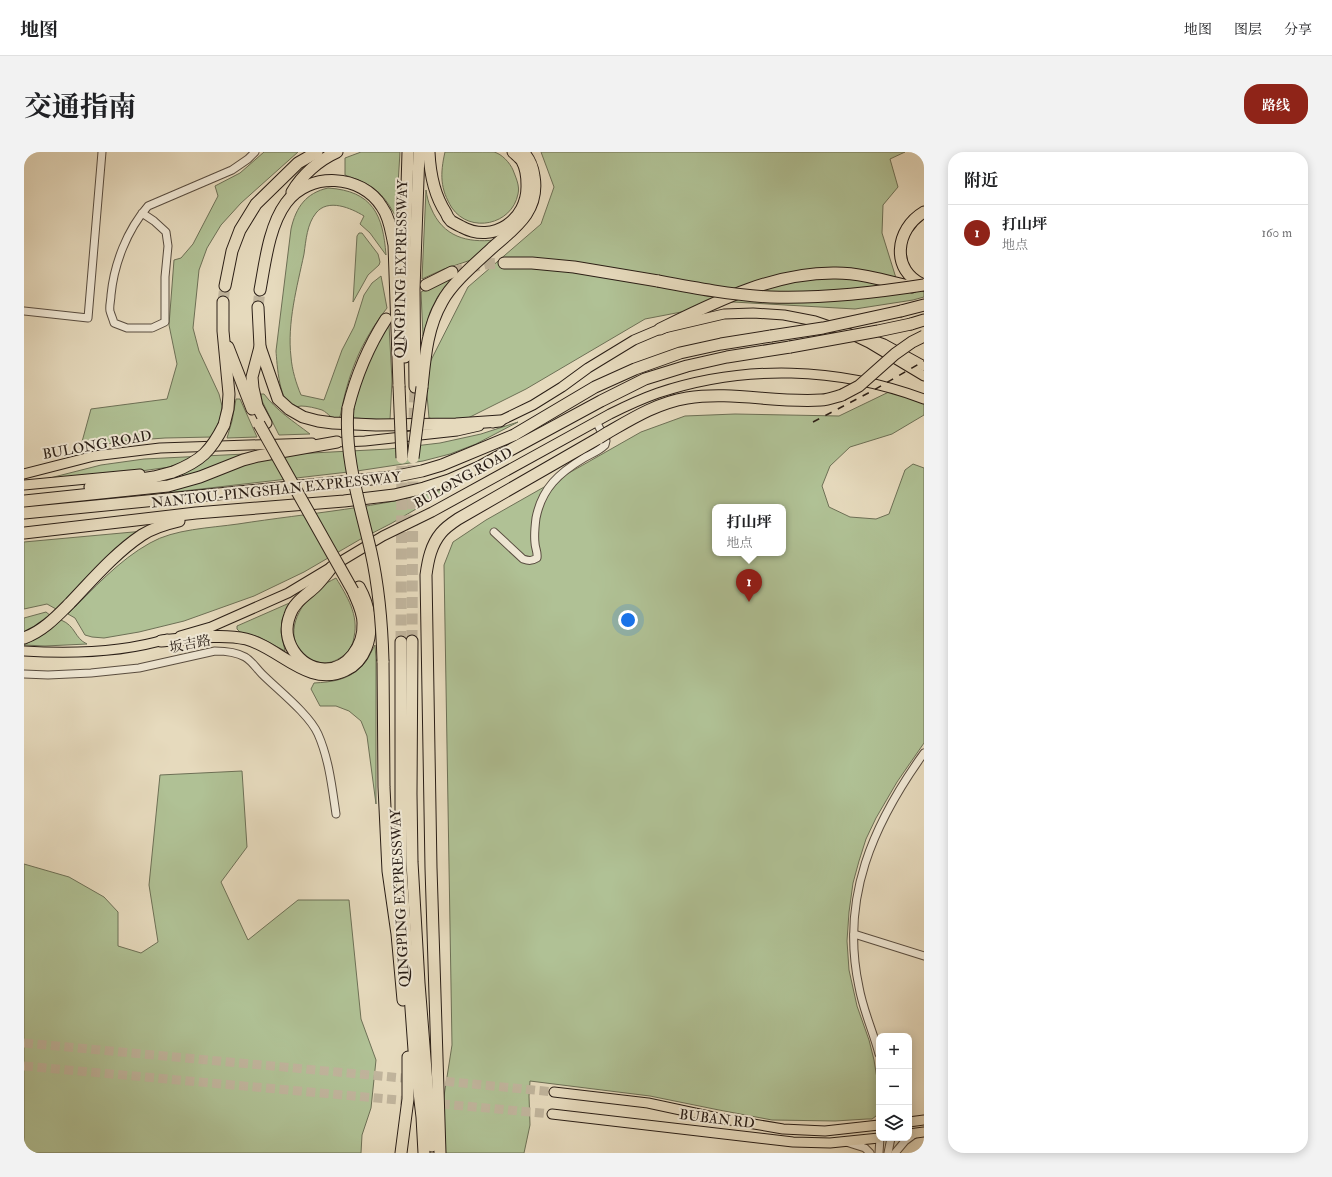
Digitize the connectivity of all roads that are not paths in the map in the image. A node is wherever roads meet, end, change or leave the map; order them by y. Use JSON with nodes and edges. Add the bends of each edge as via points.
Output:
{"nodes":[{"id":1,"x":102,"y":152,"type":"edge"},
{"id":2,"x":255,"y":152,"type":"edge"},
{"id":3,"x":310,"y":152,"type":"edge"},
{"id":4,"x":317,"y":152,"type":"edge"},
{"id":5,"x":337,"y":152,"type":"edge"},
{"id":6,"x":408,"y":152,"type":"edge"},
{"id":7,"x":419,"y":152,"type":"edge"},
{"id":8,"x":429,"y":152,"type":"edge"},
{"id":9,"x":513,"y":152,"type":"edge"},
{"id":10,"x":522,"y":152,"type":"edge"},
{"id":11,"x":298,"y":163,"type":"junction"},
{"id":12,"x":285,"y":204,"type":"junction"},
{"id":13,"x":924,"y":212,"type":"edge"},
{"id":14,"x":142,"y":213,"type":"junction"},
{"id":15,"x":504,"y":262,"type":"tunnel mouth"},
{"id":16,"x":452,"y":272,"type":"tunnel mouth"},
{"id":17,"x":426,"y":285,"type":"dead end"},
{"id":18,"x":924,"y":285,"type":"edge"},
{"id":19,"x":225,"y":286,"type":"tunnel mouth"},
{"id":20,"x":924,"y":289,"type":"edge"},
{"id":21,"x":260,"y":290,"type":"tunnel mouth"},
{"id":22,"x":223,"y":302,"type":"tunnel mouth"},
{"id":23,"x":924,"y":305,"type":"edge"},
{"id":24,"x":258,"y":307,"type":"tunnel mouth"},
{"id":25,"x":24,"y":311,"type":"edge"},
{"id":26,"x":386,"y":319,"type":"dead end"},
{"id":27,"x":924,"y":320,"type":"edge"},
{"id":28,"x":660,"y":329,"type":"junction"},
{"id":29,"x":223,"y":331,"type":"junction"},
{"id":30,"x":844,"y":331,"type":"junction"},
{"id":31,"x":924,"y":336,"type":"edge"},
{"id":32,"x":260,"y":347,"type":"junction"},
{"id":33,"x":924,"y":366,"type":"edge"},
{"id":34,"x":924,"y":376,"type":"edge"},
{"id":35,"x":410,"y":387,"type":"junction"},
{"id":36,"x":924,"y":399,"type":"edge"},
{"id":37,"x":500,"y":421,"type":"junction"},
{"id":38,"x":596,"y":422,"type":"junction"},
{"id":39,"x":262,"y":423,"type":"junction"},
{"id":40,"x":337,"y":442,"type":"junction"},
{"id":41,"x":173,"y":472,"type":"junction"},
{"id":42,"x":24,"y":474,"type":"edge"},
{"id":43,"x":24,"y":485,"type":"edge"},
{"id":44,"x":24,"y":500,"type":"edge"},
{"id":45,"x":230,"y":510,"type":"junction"},
{"id":46,"x":24,"y":513,"type":"edge"},
{"id":47,"x":494,"y":532,"type":"dead end"},
{"id":48,"x":24,"y":533,"type":"edge"},
{"id":49,"x":332,"y":567,"type":"junction"},
{"id":50,"x":356,"y":589,"type":"junction"},
{"id":51,"x":24,"y":638,"type":"edge"},
{"id":52,"x":161,"y":641,"type":"junction"},
{"id":53,"x":24,"y":651,"type":"edge"},
{"id":54,"x":50,"y":652,"type":"junction"},
{"id":55,"x":24,"y":656,"type":"edge"},
{"id":56,"x":24,"y":674,"type":"edge"},
{"id":57,"x":924,"y":753,"type":"edge"},
{"id":58,"x":336,"y":814,"type":"dead end"},
{"id":59,"x":854,"y":934,"type":"junction"},
{"id":60,"x":924,"y":956,"type":"edge"},
{"id":61,"x":876,"y":1045,"type":"edge"},
{"id":62,"x":554,"y":1092,"type":"tunnel mouth"},
{"id":63,"x":552,"y":1114,"type":"tunnel mouth"},
{"id":64,"x":924,"y":1120,"type":"edge"},
{"id":65,"x":912,"y":1122,"type":"edge"},
{"id":66,"x":876,"y":1125,"type":"edge"},
{"id":67,"x":916,"y":1133,"type":"edge"},
{"id":68,"x":876,"y":1138,"type":"edge"},
{"id":69,"x":880,"y":1141,"type":"edge"},
{"id":70,"x":890,"y":1141,"type":"edge"},
{"id":71,"x":846,"y":1142,"type":"junction"},
{"id":72,"x":400,"y":1153,"type":"edge"},
{"id":73,"x":424,"y":1153,"type":"edge"},
{"id":74,"x":432,"y":1153,"type":"edge"},
{"id":75,"x":440,"y":1153,"type":"edge"},
{"id":76,"x":870,"y":1153,"type":"edge"},
{"id":77,"x":880,"y":1153,"type":"edge"},
{"id":78,"x":888,"y":1153,"type":"edge"},
{"id":79,"x":895,"y":1153,"type":"edge"}],
"edges":[{"from":1,"to":25,"type":"street","via":[[88,318]]},
{"from":2,"to":14,"type":"street","via":[[232,170],[148,206]]},
{"from":3,"to":11,"type":"highway"},
{"from":4,"to":11,"type":"highway"},
{"from":5,"to":12,"type":"highway","via":[[309,171]]},
{"from":6,"to":35,"type":"highway","name":"QINGPING EXPRESSWAY","via":[[404,285]]},
{"from":7,"to":35,"type":"highway","name":"QINGPING EXPRESSWAY","via":[[414,288],[416,350]]},
{"from":8,"to":9,"type":"highway","via":[[433,187],[450,221],[468,230],[485,232],[499,230],[514,220],[523,207],[527,194],[527,177],[522,162]]},
{"from":10,"to":35,"type":"highway","via":[[533,170],[536,185],[527,214],[516,228],[458,280],[442,301],[431,326],[426,352]]},
{"from":11,"to":19,"type":"highway","via":[[256,204],[240,230],[232,251]]},
{"from":12,"to":21,"type":"highway","via":[[273,227]]},
{"from":12,"to":35,"type":"highway","via":[[295,193],[309,185],[334,180],[364,189],[383,208],[394,245]]},
{"from":13,"to":18,"type":"highway","via":[[907,228],[900,252],[902,264],[909,274]]},
{"from":14,"to":14,"type":"street","via":[[166,232],[168,246],[165,322],[152,328],[127,328],[114,323],[110,310],[112,289],[122,250]]},
{"from":15,"to":18,"type":"highway","bridge":true,"via":[[574,267],[717,292],[770,297],[833,296]]},
{"from":16,"to":17,"type":"highway"},
{"from":20,"to":28,"type":"highway","via":[[870,277],[837,273],[804,275],[735,294]]},
{"from":22,"to":29,"type":"highway"},
{"from":23,"to":46,"type":"highway","name":"NANTOU-PINGSHAN EXPRESSWAY","bridge":true,"via":[[830,327],[680,353],[595,387],[514,435],[448,463],[422,471],[392,477]]},
{"from":24,"to":32,"type":"highway"},
{"from":26,"to":72,"type":"highway","bridge":true,"via":[[363,361],[348,408],[347,428],[353,477],[371,553],[382,619],[388,871],[397,934],[408,1061],[408,1098]]},
{"from":27,"to":45,"type":"highway","name":"NANTOU-PINGSHAN EXPRESSWAY","bridge":true,"via":[[878,331],[720,358],[645,380],[479,467],[424,488],[394,495],[344,501]]},
{"from":28,"to":30,"type":"main road","name":"BULONG ROAD","via":[[724,314],[754,313],[815,321]]},
{"from":28,"to":37,"type":"main road","name":"BULONG ROAD","via":[[609,354],[533,405]]},
{"from":29,"to":39,"type":"highway","via":[[242,386]]},
{"from":29,"to":41,"type":"highway","bridge":true,"via":[[229,394],[224,425],[219,436],[201,458]]},
{"from":30,"to":33,"type":"main road","via":[[884,344]]},
{"from":30,"to":34,"type":"main road","name":"BULONG ROAD"},
{"from":31,"to":75,"type":"highway","bridge":true,"via":[[895,354],[859,386],[842,395],[822,400],[720,396],[687,398],[655,407],[458,519],[441,533],[432,547],[426,575]]},
{"from":32,"to":37,"type":"highway","via":[[278,399],[303,417],[333,423],[376,424]]},
{"from":32,"to":39,"type":"highway","via":[[252,377]]},
{"from":35,"to":35,"type":"highway","bridge":true,"via":[[407,458]]},
{"from":36,"to":38,"type":"main road","name":"BULONG ROAD","via":[[902,391],[807,373],[747,374],[715,378],[658,393]]},
{"from":37,"to":40,"type":"main road","name":"BULONG ROAD","via":[[457,431]]},
{"from":38,"to":47,"type":"street","via":[[606,441],[605,445],[559,475],[544,494],[535,525],[537,558],[533,561],[523,559]]},
{"from":38,"to":49,"type":"main road","name":"BULONG ROAD","via":[[383,536]]},
{"from":39,"to":50,"type":"highway"},
{"from":40,"to":42,"type":"main road","name":"BULONG ROAD","via":[[160,448],[94,456]]},
{"from":40,"to":44,"type":"highway","via":[[258,456],[168,486]]},
{"from":41,"to":43,"type":"main road"},
{"from":41,"to":44,"type":"highway"},
{"from":45,"to":48,"type":"highway","name":"NANTOU-PINGSHAN EXPRESSWAY"},
{"from":45,"to":51,"type":"highway","via":[[166,524],[142,535],[117,555],[54,619]]},
{"from":49,"to":50,"type":"highway","via":[[293,608],[289,616],[287,632],[290,644],[296,655],[304,662],[325,669],[342,664],[354,655],[363,623]]},
{"from":49,"to":52,"type":"main road","name":"BULONG ROAD","via":[[288,593],[245,612],[210,627]]},
{"from":50,"to":52,"type":"highway","via":[[364,597],[368,608],[369,639],[364,653],[356,664],[337,674],[322,675],[308,671],[266,646],[245,639],[226,637]]},
{"from":52,"to":54,"type":"main road","name":"BULONG ROAD","via":[[109,650]]},
{"from":53,"to":54,"type":"main road","name":"BULONG ROAD"},
{"from":54,"to":55,"type":"main road"},
{"from":56,"to":58,"type":"street","name":"坂吉路","via":[[70,674],[139,668],[215,651],[244,657],[315,727],[328,766]]},
{"from":57,"to":59,"type":"street","via":[[902,786],[872,841],[859,885]]},
{"from":59,"to":60,"type":"street"},
{"from":59,"to":61,"type":"street","via":[[859,987]]},
{"from":62,"to":66,"type":"main road","name":"BUBAN RD","via":[[648,1103],[783,1129],[825,1131]]},
{"from":63,"to":71,"type":"main road","name":"BUBAN RD","via":[[793,1142]]},
{"from":64,"to":65,"type":"main road"},
{"from":67,"to":79,"type":"street"},
{"from":68,"to":71,"type":"main road","name":"BUBAN RD"},
{"from":69,"to":77,"type":"street"},
{"from":70,"to":78,"type":"street"},
{"from":71,"to":76,"type":"street","via":[[865,1148]]},
{"from":73,"to":74,"type":"highway","name":"QINGPING EXPRESSWAY","via":[[401,870],[406,642],[412,862]]}]}
